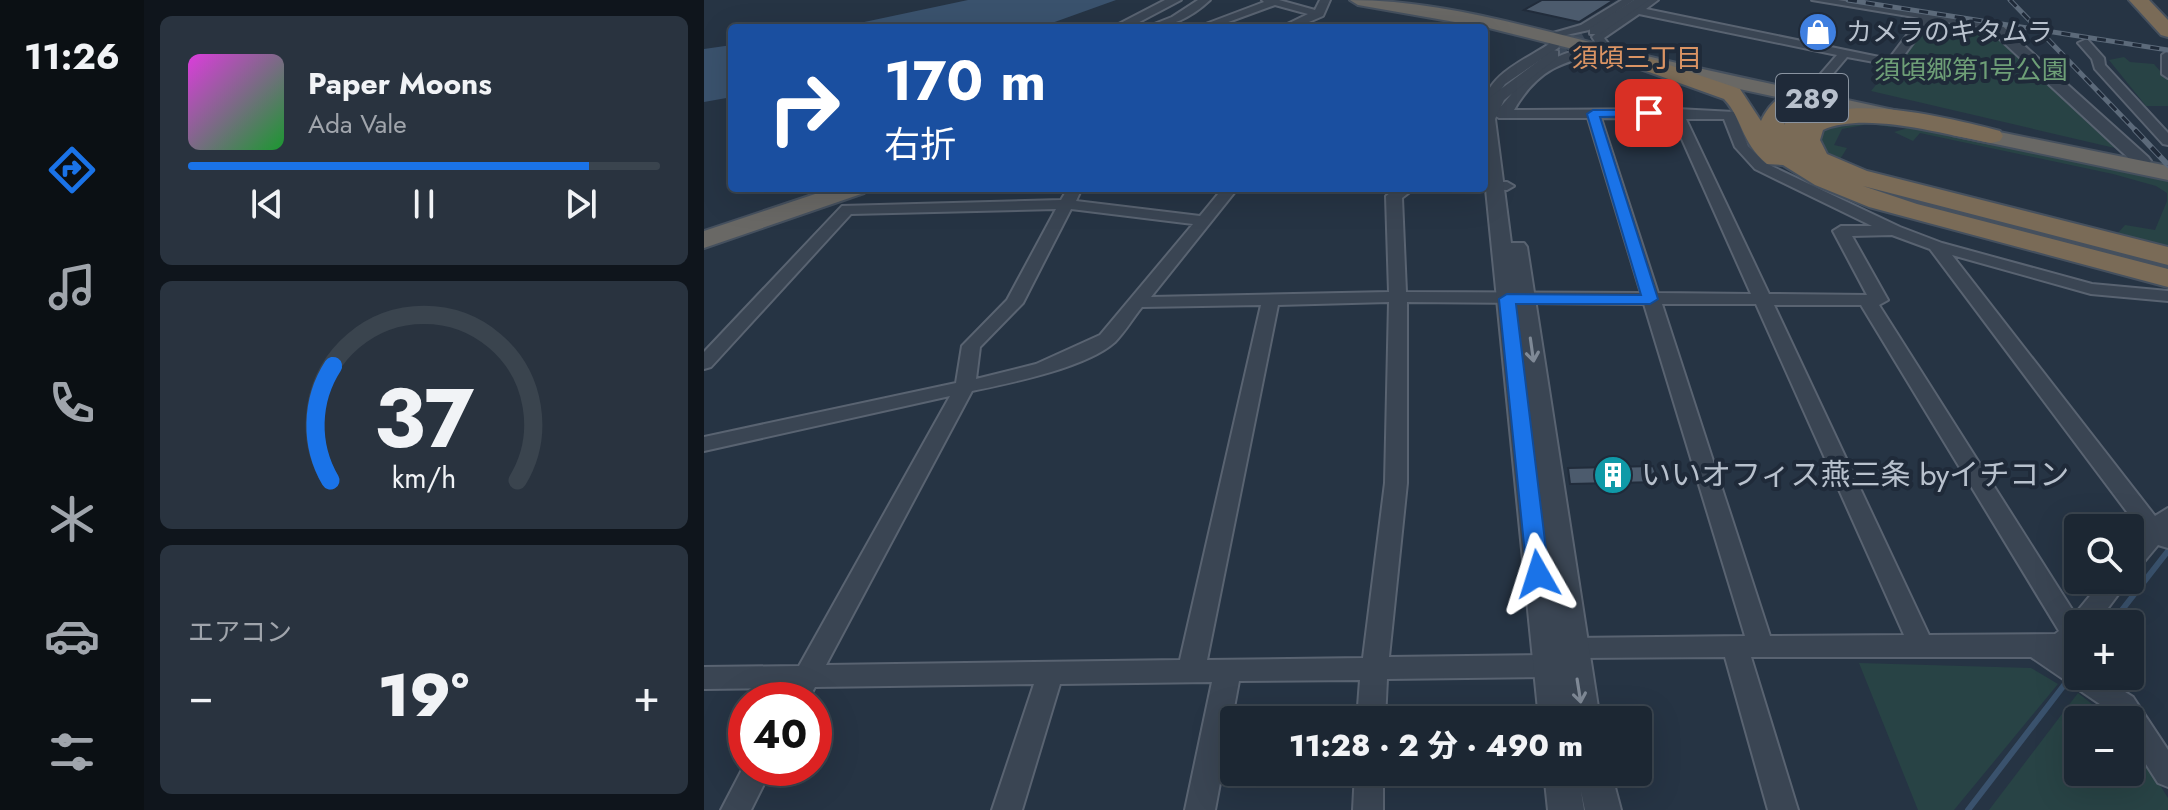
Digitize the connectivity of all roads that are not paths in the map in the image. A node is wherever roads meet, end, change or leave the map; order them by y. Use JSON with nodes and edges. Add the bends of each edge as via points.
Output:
{"nodes":[{"id":1,"x":1175,"y":0,"type":"edge"},
{"id":2,"x":1190,"y":0,"type":"edge"},
{"id":3,"x":1205,"y":0,"type":"edge"},
{"id":4,"x":1325,"y":0,"type":"edge"},
{"id":5,"x":1358,"y":0,"type":"edge"},
{"id":6,"x":1386,"y":0,"type":"edge"},
{"id":7,"x":1629,"y":0,"type":"edge"},
{"id":8,"x":1653,"y":0,"type":"edge"},
{"id":9,"x":1817,"y":0,"type":"edge"},
{"id":10,"x":2138,"y":0,"type":"edge"},
{"id":11,"x":2153,"y":0,"type":"edge"},
{"id":12,"x":1271,"y":1,"type":"edge"},
{"id":13,"x":1640,"y":6,"type":"edge"},
{"id":14,"x":1160,"y":8,"type":"junction"},
{"id":15,"x":1458,"y":10,"type":"edge"},
{"id":16,"x":1319,"y":14,"type":"junction"},
{"id":17,"x":2168,"y":15,"type":"edge"},
{"id":18,"x":1927,"y":16,"type":"junction"},
{"id":19,"x":1126,"y":24,"type":"edge"},
{"id":20,"x":1144,"y":24,"type":"edge"},
{"id":21,"x":1160,"y":24,"type":"edge"},
{"id":22,"x":1211,"y":24,"type":"edge"},
{"id":23,"x":1295,"y":24,"type":"edge"},
{"id":24,"x":1426,"y":24,"type":"edge"},
{"id":25,"x":1994,"y":26,"type":"joint"},
{"id":26,"x":2168,"y":31,"type":"edge"},
{"id":27,"x":1553,"y":41,"type":"junction"},
{"id":28,"x":2087,"y":42,"type":"dead end"},
{"id":29,"x":1600,"y":43,"type":"junction"},
{"id":30,"x":1844,"y":54,"type":"junction"},
{"id":31,"x":2168,"y":55,"type":"edge"},
{"id":32,"x":1643,"y":62,"type":"junction"},
{"id":33,"x":2168,"y":74,"type":"edge"},
{"id":34,"x":1807,"y":95,"type":"junction"},
{"id":35,"x":1677,"y":113,"type":"junction"},
{"id":36,"x":1492,"y":114,"type":"edge"},
{"id":37,"x":1593,"y":114,"type":"junction"},
{"id":38,"x":1991,"y":136,"type":"junction"},
{"id":39,"x":2168,"y":141,"type":"edge"},
{"id":40,"x":2142,"y":161,"type":"junction"},
{"id":41,"x":2168,"y":170,"type":"edge"},
{"id":42,"x":1858,"y":177,"type":"junction"},
{"id":43,"x":1495,"y":186,"type":"edge"},
{"id":44,"x":1228,"y":192,"type":"edge"},
{"id":45,"x":1401,"y":192,"type":"edge"},
{"id":46,"x":846,"y":194,"type":"edge"},
{"id":47,"x":1070,"y":196,"type":"edge"},
{"id":48,"x":1885,"y":202,"type":"junction"},
{"id":49,"x":1204,"y":221,"type":"junction"},
{"id":50,"x":1894,"y":230,"type":"junction"},
{"id":51,"x":704,"y":240,"type":"edge"},
{"id":52,"x":2075,"y":244,"type":"junction"},
{"id":53,"x":1936,"y":246,"type":"junction"},
{"id":54,"x":2168,"y":256,"type":"edge"},
{"id":55,"x":2168,"y":262,"type":"edge"},
{"id":56,"x":2168,"y":275,"type":"edge"},
{"id":57,"x":2168,"y":296,"type":"edge"},
{"id":58,"x":1398,"y":297,"type":"junction"},
{"id":59,"x":1271,"y":298,"type":"junction"},
{"id":60,"x":1516,"y":299,"type":"junction"},
{"id":61,"x":1650,"y":299,"type":"junction"},
{"id":62,"x":1764,"y":300,"type":"junction"},
{"id":63,"x":1867,"y":300,"type":"junction"},
{"id":64,"x":1139,"y":302,"type":"junction"},
{"id":65,"x":712,"y":348,"type":"edge"},
{"id":66,"x":704,"y":363,"type":"edge"},
{"id":67,"x":965,"y":387,"type":"junction"},
{"id":68,"x":704,"y":444,"type":"edge"},
{"id":69,"x":2164,"y":532,"type":"edge"},
{"id":70,"x":2144,"y":550,"type":"edge"},
{"id":71,"x":2106,"y":594,"type":"edge"},
{"id":72,"x":2066,"y":610,"type":"edge"},
{"id":73,"x":2093,"y":610,"type":"edge"},
{"id":74,"x":2064,"y":641,"type":"edge"},
{"id":75,"x":1921,"y":645,"type":"junction"},
{"id":76,"x":1748,"y":647,"type":"junction"},
{"id":77,"x":2036,"y":647,"type":"junction"},
{"id":78,"x":1572,"y":648,"type":"junction"},
{"id":79,"x":1548,"y":666,"type":"junction"},
{"id":80,"x":2064,"y":666,"type":"edge"},
{"id":81,"x":1373,"y":668,"type":"junction"},
{"id":82,"x":1191,"y":672,"type":"junction"},
{"id":83,"x":1227,"y":673,"type":"junction"},
{"id":84,"x":1050,"y":675,"type":"junction"},
{"id":85,"x":704,"y":678,"type":"edge"},
{"id":86,"x":742,"y":682,"type":"edge"},
{"id":87,"x":803,"y":682,"type":"edge"},
{"id":88,"x":832,"y":686,"type":"edge"},
{"id":89,"x":2100,"y":690,"type":"edge"},
{"id":90,"x":1372,"y":706,"type":"edge"},
{"id":91,"x":1553,"y":706,"type":"edge"},
{"id":92,"x":1582,"y":706,"type":"edge"},
{"id":93,"x":2165,"y":764,"type":"edge"},
{"id":94,"x":749,"y":786,"type":"edge"},
{"id":95,"x":1369,"y":786,"type":"edge"},
{"id":96,"x":1563,"y":786,"type":"edge"},
{"id":97,"x":1597,"y":786,"type":"edge"},
{"id":98,"x":736,"y":810,"type":"edge"},
{"id":99,"x":1007,"y":810,"type":"edge"},
{"id":100,"x":1200,"y":810,"type":"edge"},
{"id":101,"x":1368,"y":810,"type":"edge"},
{"id":102,"x":1566,"y":810,"type":"edge"},
{"id":103,"x":1603,"y":810,"type":"edge"},
{"id":104,"x":1783,"y":810,"type":"edge"}],
"edges":[{"from":1,"to":14,"type":"street"},
{"from":2,"to":14,"type":"street"},
{"from":3,"to":21,"type":"street"},
{"from":4,"to":16,"type":"street"},
{"from":5,"to":15,"type":"highway","number":"289"},
{"from":6,"to":15,"type":"highway","number":"289"},
{"from":7,"to":27,"type":"street"},
{"from":8,"to":13,"type":"street"},
{"from":9,"to":18,"type":"street"},
{"from":10,"to":26,"type":"highway"},
{"from":11,"to":17,"type":"highway"},
{"from":12,"to":16,"type":"street"},
{"from":12,"to":22,"type":"street"},
{"from":13,"to":29,"type":"street"},
{"from":13,"to":30,"type":"street"},
{"from":14,"to":19,"type":"street"},
{"from":14,"to":20,"type":"street"},
{"from":15,"to":24,"type":"highway"},
{"from":15,"to":27,"type":"highway","number":"289"},
{"from":15,"to":27,"type":"highway","number":"289"},
{"from":16,"to":23,"type":"street"},
{"from":18,"to":25,"type":"street"},
{"from":18,"to":30,"type":"street","via":[[1892,63]]},
{"from":25,"to":40,"type":"street"},
{"from":27,"to":29,"type":"highway","number":"289"},
{"from":27,"to":36,"type":"street","via":[[1513,82]]},
{"from":27,"to":36,"type":"street","via":[[1554,46],[1501,81]]},
{"from":28,"to":39,"type":"street","via":[[2099,66]]},
{"from":29,"to":32,"type":"highway","number":"289"},
{"from":29,"to":34,"type":"highway","number":"289"},
{"from":29,"to":36,"type":"street","via":[[1567,55]]},
{"from":30,"to":34,"type":"street"},
{"from":31,"to":33,"type":"street"},
{"from":32,"to":34,"type":"highway","number":"289"},
{"from":32,"to":48,"type":"highway","via":[[1732,94],[1742,104],[1755,141],[1783,164]]},
{"from":34,"to":38,"type":"highway","number":"289"},
{"from":34,"to":40,"type":"highway","number":"289"},
{"from":34,"to":42,"type":"highway","via":[[1792,131],[1795,139],[1823,163]]},
{"from":34,"to":48,"type":"highway","via":[[1785,104],[1774,119],[1776,145],[1813,172]]},
{"from":35,"to":37,"type":"street"},
{"from":35,"to":50,"type":"street","via":[[1729,115],[1742,147],[1760,166]]},
{"from":35,"to":62,"type":"street"},
{"from":36,"to":37,"type":"street"},
{"from":36,"to":43,"type":"street"},
{"from":37,"to":61,"type":"street"},
{"from":38,"to":41,"type":"highway","number":"289"},
{"from":38,"to":42,"type":"highway","via":[[1862,115],[1815,123],[1806,134],[1812,148]]},
{"from":40,"to":41,"type":"highway","number":"289"},
{"from":42,"to":52,"type":"highway"},
{"from":43,"to":60,"type":"street"},
{"from":44,"to":49,"type":"street"},
{"from":45,"to":58,"type":"street","via":[[1394,196]]},
{"from":46,"to":47,"type":"street"},
{"from":46,"to":51,"type":"highway"},
{"from":46,"to":65,"type":"street"},
{"from":47,"to":49,"type":"street"},
{"from":47,"to":67,"type":"street","via":[[1014,303],[971,346]]},
{"from":48,"to":52,"type":"highway"},
{"from":49,"to":64,"type":"street"},
{"from":50,"to":53,"type":"street"},
{"from":50,"to":63,"type":"street","via":[[1841,231],[1879,300]]},
{"from":52,"to":54,"type":"highway"},
{"from":52,"to":55,"type":"highway"},
{"from":52,"to":56,"type":"highway"},
{"from":53,"to":57,"type":"street","via":[[2091,289]]},
{"from":53,"to":69,"type":"street"},
{"from":58,"to":59,"type":"street"},
{"from":58,"to":60,"type":"street"},
{"from":58,"to":81,"type":"street","via":[[1396,483]]},
{"from":59,"to":64,"type":"street"},
{"from":59,"to":82,"type":"street"},
{"from":60,"to":61,"type":"street"},
{"from":60,"to":78,"type":"street","one_way":true},
{"from":60,"to":79,"type":"street"},
{"from":61,"to":62,"type":"street"},
{"from":61,"to":76,"type":"street"},
{"from":62,"to":63,"type":"street"},
{"from":62,"to":75,"type":"street"},
{"from":63,"to":72,"type":"street"},
{"from":64,"to":67,"type":"street","via":[[1107,339],[1068,361]]},
{"from":65,"to":66,"type":"street"},
{"from":67,"to":68,"type":"street"},
{"from":67,"to":87,"type":"street"},
{"from":69,"to":70,"type":"street"},
{"from":71,"to":73,"type":"street"},
{"from":74,"to":77,"type":"street"},
{"from":75,"to":76,"type":"street"},
{"from":75,"to":77,"type":"street"},
{"from":76,"to":78,"type":"street"},
{"from":76,"to":104,"type":"street"},
{"from":77,"to":80,"type":"street"},
{"from":78,"to":79,"type":"street"},
{"from":78,"to":92,"type":"street","one_way":true},
{"from":79,"to":81,"type":"street"},
{"from":79,"to":91,"type":"street"},
{"from":81,"to":83,"type":"street"},
{"from":81,"to":90,"type":"street"},
{"from":82,"to":83,"type":"street"},
{"from":82,"to":84,"type":"street"},
{"from":83,"to":100,"type":"street"},
{"from":84,"to":88,"type":"street"},
{"from":84,"to":99,"type":"street"},
{"from":85,"to":86,"type":"street"},
{"from":89,"to":93,"type":"street","via":[[2123,705]]},
{"from":94,"to":98,"type":"street"},
{"from":95,"to":101,"type":"street"},
{"from":96,"to":102,"type":"street"},
{"from":97,"to":103,"type":"street"}]}
